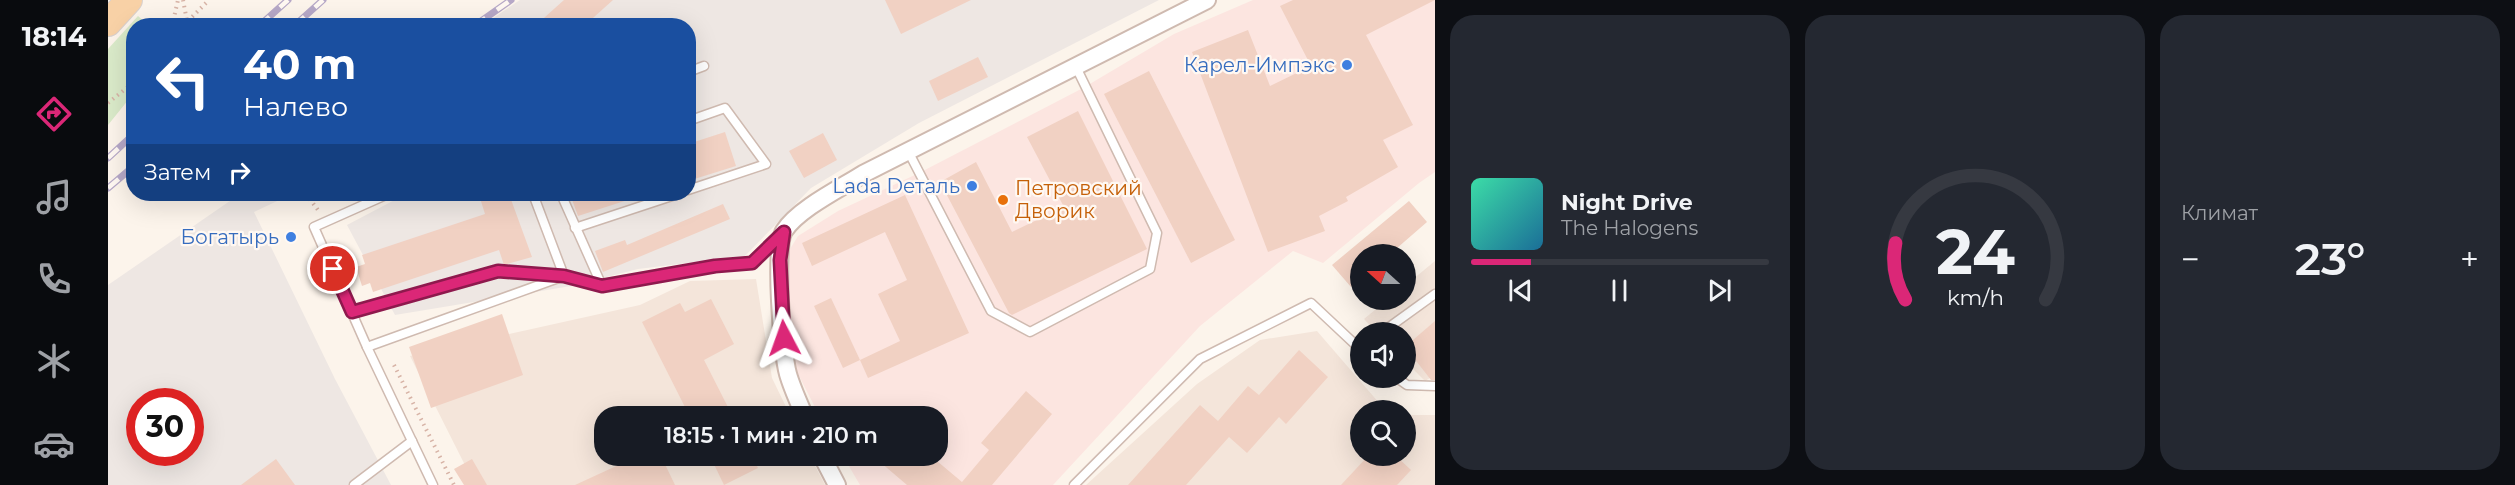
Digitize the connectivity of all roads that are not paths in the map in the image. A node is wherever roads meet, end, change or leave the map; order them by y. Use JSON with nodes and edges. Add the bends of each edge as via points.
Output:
{"nodes":[{"id":1,"x":129,"y":0,"type":"edge"},
{"id":2,"x":1207,"y":0,"type":"edge"},
{"id":3,"x":108,"y":23,"type":"edge"},
{"id":4,"x":704,"y":66,"type":"dead end"},
{"id":5,"x":1076,"y":67,"type":"junction"},
{"id":6,"x":696,"y":69,"type":"edge"},
{"id":7,"x":696,"y":117,"type":"edge"},
{"id":8,"x":908,"y":151,"type":"junction"},
{"id":9,"x":696,"y":187,"type":"edge"},
{"id":10,"x":371,"y":201,"type":"edge"},
{"id":11,"x":536,"y":201,"type":"edge"},
{"id":12,"x":564,"y":201,"type":"edge"},
{"id":13,"x":657,"y":201,"type":"edge"},
{"id":14,"x":575,"y":228,"type":"junction"},
{"id":15,"x":784,"y":232,"type":"junction"},
{"id":16,"x":564,"y":276,"type":"junction"},
{"id":17,"x":602,"y":286,"type":"junction"},
{"id":18,"x":1435,"y":294,"type":"edge"},
{"id":19,"x":352,"y":312,"type":"junction"},
{"id":20,"x":1396,"y":322,"type":"edge"},
{"id":21,"x":1350,"y":339,"type":"edge"},
{"id":22,"x":367,"y":347,"type":"junction"},
{"id":23,"x":1416,"y":385,"type":"edge"},
{"id":24,"x":1435,"y":386,"type":"edge"},
{"id":25,"x":801,"y":406,"type":"edge"},
{"id":26,"x":412,"y":441,"type":"junction"},
{"id":27,"x":827,"y":466,"type":"edge"},
{"id":28,"x":354,"y":485,"type":"edge"},
{"id":29,"x":434,"y":485,"type":"edge"},
{"id":30,"x":837,"y":485,"type":"edge"},
{"id":31,"x":1074,"y":485,"type":"edge"}],
"edges":[{"from":1,"to":3,"type":"main road"},
{"from":2,"to":5,"type":"street"},
{"from":4,"to":6,"type":"lane"},
{"from":5,"to":8,"type":"street"},
{"from":5,"to":8,"type":"lane","via":[[1157,233],[1150,268],[1030,332],[991,311]]},
{"from":7,"to":9,"type":"lane","via":[[725,108],[766,164]]},
{"from":8,"to":15,"type":"street","via":[[809,207]]},
{"from":10,"to":19,"type":"lane","via":[[314,226]]},
{"from":11,"to":16,"type":"lane"},
{"from":12,"to":14,"type":"lane"},
{"from":13,"to":14,"type":"lane"},
{"from":14,"to":17,"type":"lane"},
{"from":15,"to":17,"type":"lane","via":[[752,263]]},
{"from":15,"to":25,"type":"street","via":[[780,260],[782,321],[788,373]]},
{"from":16,"to":17,"type":"lane"},
{"from":16,"to":19,"type":"lane","via":[[498,271]]},
{"from":16,"to":22,"type":"lane"},
{"from":18,"to":20,"type":"lane"},
{"from":19,"to":22,"type":"lane"},
{"from":21,"to":31,"type":"lane","via":[[1311,303],[1200,358]]},
{"from":22,"to":26,"type":"lane"},
{"from":23,"to":24,"type":"lane"},
{"from":26,"to":28,"type":"lane"},
{"from":26,"to":29,"type":"lane"},
{"from":27,"to":30,"type":"street"}]}
